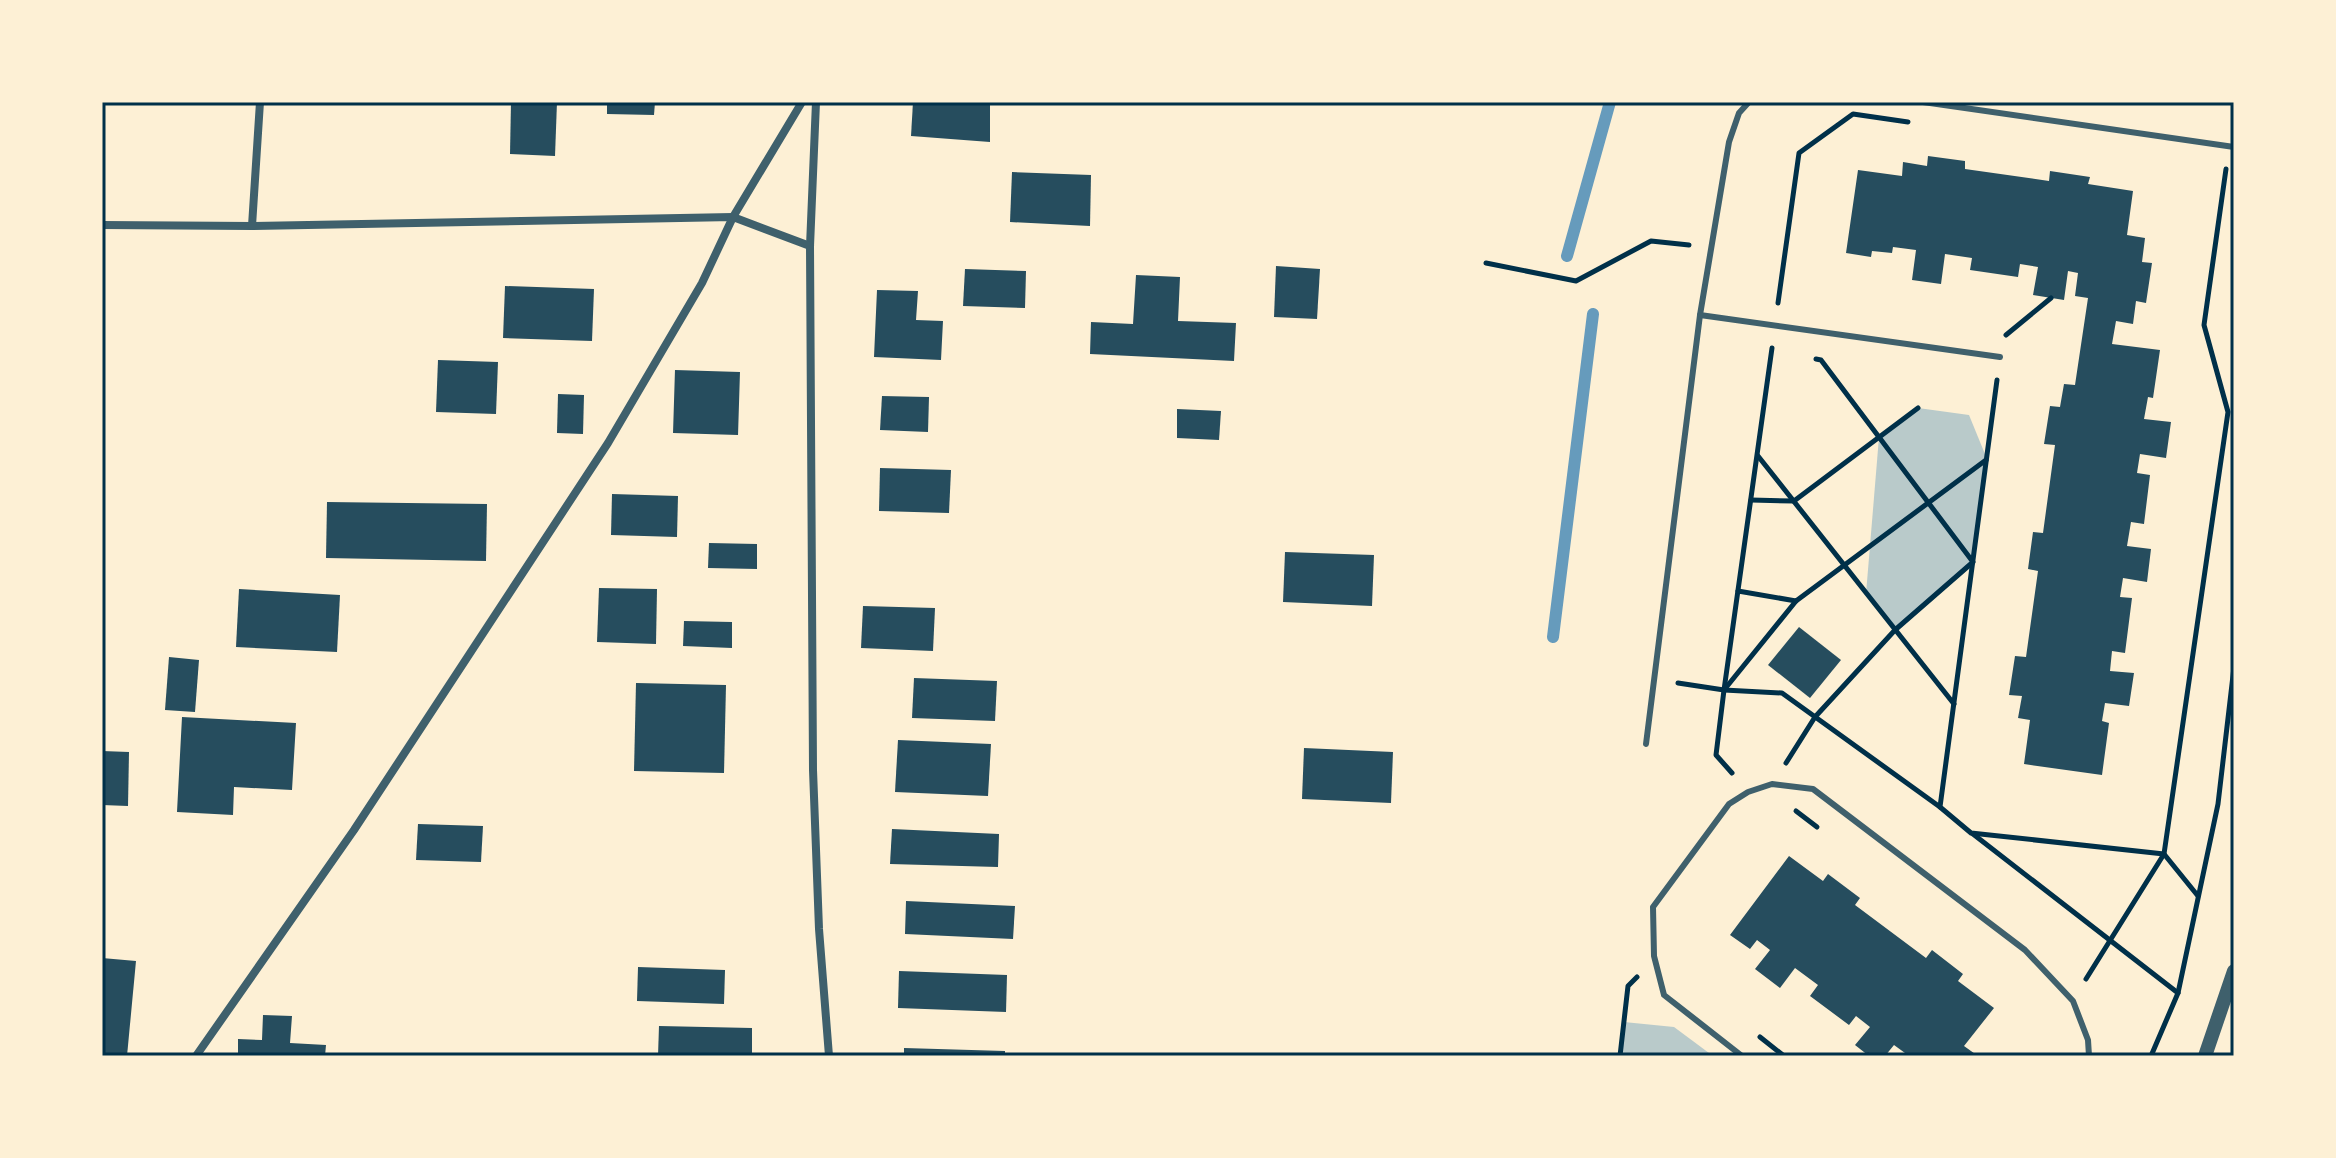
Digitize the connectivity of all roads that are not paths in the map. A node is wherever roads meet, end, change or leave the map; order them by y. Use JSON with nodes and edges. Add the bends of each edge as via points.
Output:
{"nodes":[{"id":1,"x":260,"y":102,"type":"edge"},
{"id":2,"x":802,"y":102,"type":"edge"},
{"id":3,"x":816,"y":102,"type":"edge"},
{"id":4,"x":1749,"y":102,"type":"edge"},
{"id":5,"x":1923,"y":102,"type":"edge"},
{"id":6,"x":2234,"y":147,"type":"edge"},
{"id":7,"x":733,"y":217,"type":"junction"},
{"id":8,"x":102,"y":225,"type":"edge"},
{"id":9,"x":252,"y":226,"type":"junction"},
{"id":10,"x":810,"y":246,"type":"junction"},
{"id":11,"x":1700,"y":315,"type":"junction"},
{"id":12,"x":2000,"y":357,"type":"road end"},
{"id":13,"x":1646,"y":744,"type":"dead end"},
{"id":14,"x":2234,"y":971,"type":"edge"},
{"id":15,"x":196,"y":1056,"type":"edge"},
{"id":16,"x":829,"y":1056,"type":"edge"},
{"id":17,"x":1742,"y":1056,"type":"edge"},
{"id":18,"x":2089,"y":1056,"type":"edge"},
{"id":19,"x":2205,"y":1056,"type":"edge"}],
"edges":[{"from":1,"to":9,"type":"street"},
{"from":2,"to":7,"type":"street"},
{"from":3,"to":10,"type":"street"},
{"from":4,"to":11,"type":"lane","via":[[1739,113],[1729,142]]},
{"from":5,"to":6,"type":"lane"},
{"from":7,"to":9,"type":"street"},
{"from":7,"to":10,"type":"street"},
{"from":7,"to":15,"type":"street","via":[[702,283],[608,443],[354,830]]},
{"from":8,"to":9,"type":"street"},
{"from":10,"to":16,"type":"street","via":[[813,770]]},
{"from":11,"to":12,"type":"lane"},
{"from":11,"to":13,"type":"lane"},
{"from":14,"to":19,"type":"street"},
{"from":17,"to":18,"type":"lane","via":[[1664,995],[1654,956],[1653,907],[1729,804],[1772,784],[1813,789],[2025,950],[2073,1001]]}]}
